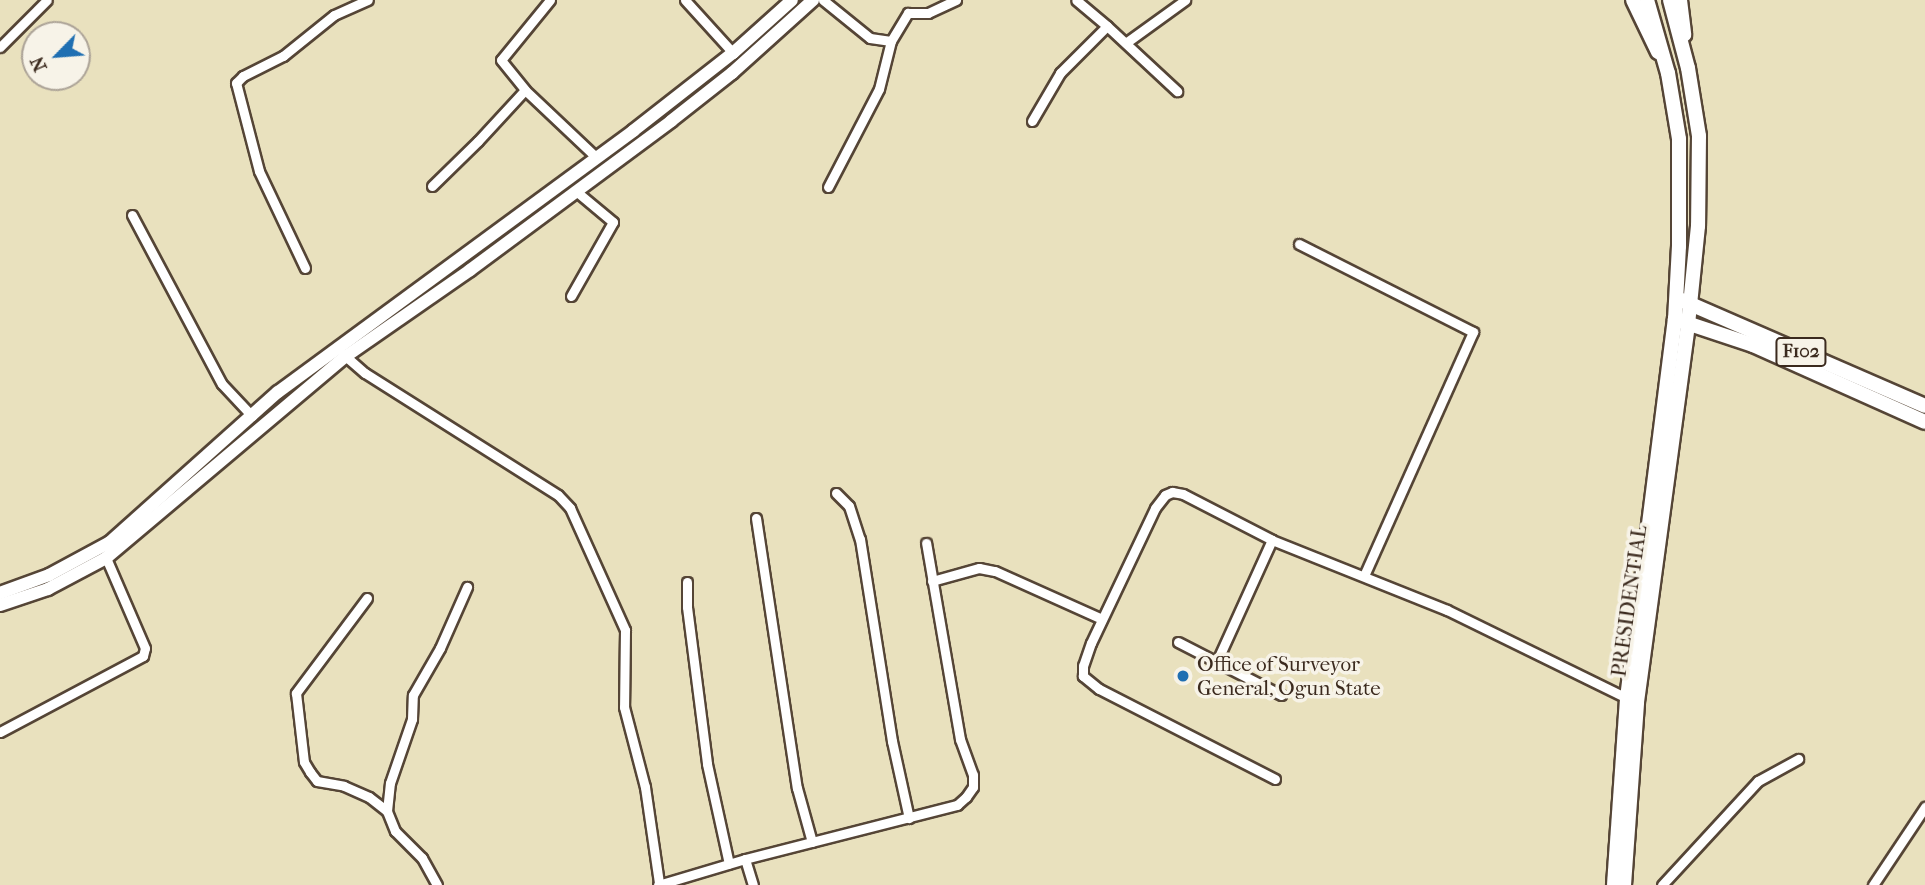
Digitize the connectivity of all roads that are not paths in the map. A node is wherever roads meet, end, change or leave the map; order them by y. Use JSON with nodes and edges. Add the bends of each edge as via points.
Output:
{"nodes":[{"id":1,"x":47,"y":0,"type":"edge"},
{"id":2,"x":368,"y":0,"type":"edge"},
{"id":3,"x":550,"y":0,"type":"edge"},
{"id":4,"x":685,"y":0,"type":"edge"},
{"id":5,"x":792,"y":0,"type":"edge"},
{"id":6,"x":813,"y":0,"type":"edge"},
{"id":7,"x":823,"y":0,"type":"edge"},
{"id":8,"x":956,"y":0,"type":"edge"},
{"id":9,"x":1076,"y":0,"type":"edge"},
{"id":10,"x":1185,"y":0,"type":"edge"},
{"id":11,"x":1633,"y":0,"type":"edge"},
{"id":12,"x":1647,"y":0,"type":"edge"},
{"id":13,"x":1670,"y":0,"type":"edge"},
{"id":14,"x":1680,"y":0,"type":"edge"},
{"id":15,"x":1107,"y":26,"type":"junction"},
{"id":16,"x":891,"y":41,"type":"junction"},
{"id":17,"x":1127,"y":42,"type":"junction"},
{"id":18,"x":0,"y":47,"type":"edge"},
{"id":19,"x":733,"y":53,"type":"junction"},
{"id":20,"x":1688,"y":68,"type":"junction"},
{"id":21,"x":1668,"y":73,"type":"junction"},
{"id":22,"x":525,"y":90,"type":"junction"},
{"id":23,"x":1177,"y":91,"type":"dead end"},
{"id":24,"x":1032,"y":121,"type":"dead end"},
{"id":25,"x":597,"y":158,"type":"junction"},
{"id":26,"x":432,"y":186,"type":"dead end"},
{"id":27,"x":828,"y":187,"type":"dead end"},
{"id":28,"x":577,"y":192,"type":"junction"},
{"id":29,"x":132,"y":215,"type":"dead end"},
{"id":30,"x":1299,"y":244,"type":"dead end"},
{"id":31,"x":305,"y":268,"type":"dead end"},
{"id":32,"x":571,"y":296,"type":"dead end"},
{"id":33,"x":1676,"y":298,"type":"junction"},
{"id":34,"x":1691,"y":304,"type":"junction"},
{"id":35,"x":1681,"y":322,"type":"junction"},
{"id":36,"x":341,"y":352,"type":"junction"},
{"id":37,"x":1925,"y":406,"type":"edge"},
{"id":38,"x":252,"y":416,"type":"junction"},
{"id":39,"x":1925,"y":422,"type":"edge"},
{"id":40,"x":836,"y":493,"type":"dead end"},
{"id":41,"x":756,"y":518,"type":"dead end"},
{"id":42,"x":1272,"y":540,"type":"junction"},
{"id":43,"x":926,"y":543,"type":"dead end"},
{"id":44,"x":106,"y":558,"type":"junction"},
{"id":45,"x":1364,"y":576,"type":"junction"},
{"id":46,"x":932,"y":581,"type":"junction"},
{"id":47,"x":687,"y":582,"type":"dead end"},
{"id":48,"x":467,"y":587,"type":"dead end"},
{"id":49,"x":0,"y":593,"type":"edge"},
{"id":50,"x":368,"y":598,"type":"dead end"},
{"id":51,"x":0,"y":605,"type":"edge"},
{"id":52,"x":1102,"y":619,"type":"junction"},
{"id":53,"x":1178,"y":642,"type":"dead end"},
{"id":54,"x":1217,"y":661,"type":"junction"},
{"id":55,"x":1281,"y":695,"type":"dead end"},
{"id":56,"x":1632,"y":700,"type":"junction"},
{"id":57,"x":0,"y":732,"type":"edge"},
{"id":58,"x":1798,"y":759,"type":"dead end"},
{"id":59,"x":1275,"y":779,"type":"dead end"},
{"id":60,"x":1925,"y":807,"type":"edge"},
{"id":61,"x":387,"y":811,"type":"junction"},
{"id":62,"x":909,"y":818,"type":"junction"},
{"id":63,"x":812,"y":842,"type":"junction"},
{"id":64,"x":745,"y":859,"type":"junction"},
{"id":65,"x":729,"y":864,"type":"junction"},
{"id":66,"x":659,"y":884,"type":"edge"},
{"id":67,"x":437,"y":885,"type":"edge"},
{"id":68,"x":753,"y":885,"type":"edge"},
{"id":69,"x":1614,"y":885,"type":"edge"},
{"id":70,"x":1624,"y":885,"type":"edge"},
{"id":71,"x":1662,"y":885,"type":"edge"},
{"id":72,"x":1873,"y":885,"type":"edge"}],
"edges":[{"from":1,"to":18,"type":"street"},
{"from":2,"to":31,"type":"street","via":[[334,15],[283,56],[236,83],[259,171]]},
{"from":3,"to":22,"type":"street","via":[[501,60]]},
{"from":4,"to":19,"type":"street"},
{"from":5,"to":19,"type":"main road"},
{"from":6,"to":28,"type":"main road","via":[[732,73]]},
{"from":7,"to":16,"type":"street","via":[[870,38]]},
{"from":8,"to":16,"type":"street","via":[[928,13],[908,13]]},
{"from":9,"to":15,"type":"street"},
{"from":10,"to":17,"type":"street"},
{"from":11,"to":21,"type":"main road"},
{"from":12,"to":21,"type":"main road"},
{"from":13,"to":20,"type":"main road"},
{"from":14,"to":20,"type":"main road"},
{"from":15,"to":17,"type":"street"},
{"from":15,"to":24,"type":"street","via":[[1060,73]]},
{"from":16,"to":27,"type":"street","via":[[879,89]]},
{"from":17,"to":23,"type":"street"},
{"from":19,"to":25,"type":"main road"},
{"from":20,"to":34,"type":"main road","via":[[1699,136]]},
{"from":21,"to":33,"type":"main road","via":[[1679,139]]},
{"from":22,"to":25,"type":"street"},
{"from":22,"to":26,"type":"street"},
{"from":25,"to":36,"type":"main road"},
{"from":28,"to":32,"type":"street","via":[[612,222]]},
{"from":28,"to":36,"type":"main road"},
{"from":29,"to":38,"type":"street","via":[[222,384]]},
{"from":30,"to":45,"type":"street","via":[[1473,332]]},
{"from":33,"to":34,"type":"main road","number":"F102"},
{"from":33,"to":35,"type":"main road"},
{"from":34,"to":35,"type":"main road"},
{"from":34,"to":37,"type":"main road","number":"F102"},
{"from":35,"to":39,"type":"main road","number":"F102","via":[[1753,345]]},
{"from":35,"to":56,"type":"main road"},
{"from":36,"to":38,"type":"main road","via":[[278,392]]},
{"from":36,"to":44,"type":"main road","via":[[156,519]]},
{"from":36,"to":66,"type":"street","via":[[365,373],[558,495],[570,508],[625,630],[624,707],[645,787]]},
{"from":38,"to":49,"type":"main road","via":[[110,542],[49,575]]},
{"from":40,"to":62,"type":"street","via":[[849,506],[860,539]]},
{"from":41,"to":63,"type":"street","via":[[797,788]]},
{"from":42,"to":45,"type":"street"},
{"from":42,"to":52,"type":"street","via":[[1172,492],[1155,508]]},
{"from":42,"to":54,"type":"street"},
{"from":43,"to":46,"type":"street"},
{"from":44,"to":51,"type":"main road","via":[[48,589]]},
{"from":44,"to":57,"type":"street","via":[[145,648],[143,656]]},
{"from":45,"to":56,"type":"street","via":[[1447,610]]},
{"from":46,"to":52,"type":"street","via":[[979,568],[995,571]]},
{"from":46,"to":62,"type":"street","via":[[973,788],[957,806]]},
{"from":47,"to":65,"type":"street","via":[[707,764]]},
{"from":48,"to":61,"type":"street","via":[[413,695],[412,719],[390,783]]},
{"from":50,"to":61,"type":"street","via":[[296,693],[303,762],[310,772],[317,781],[344,786]]},
{"from":52,"to":59,"type":"street","via":[[1083,676],[1099,689]]},
{"from":53,"to":54,"type":"street"},
{"from":54,"to":55,"type":"street"},
{"from":56,"to":69,"type":"main road"},
{"from":56,"to":70,"type":"main road","name":"PRESIDENTIAL"},
{"from":58,"to":71,"type":"street","via":[[1758,781]]},
{"from":60,"to":72,"type":"street"},
{"from":61,"to":67,"type":"street","via":[[395,831],[422,858]]},
{"from":62,"to":63,"type":"street"},
{"from":63,"to":64,"type":"street"},
{"from":64,"to":65,"type":"street"},
{"from":64,"to":68,"type":"street"},
{"from":65,"to":66,"type":"street"}]}
